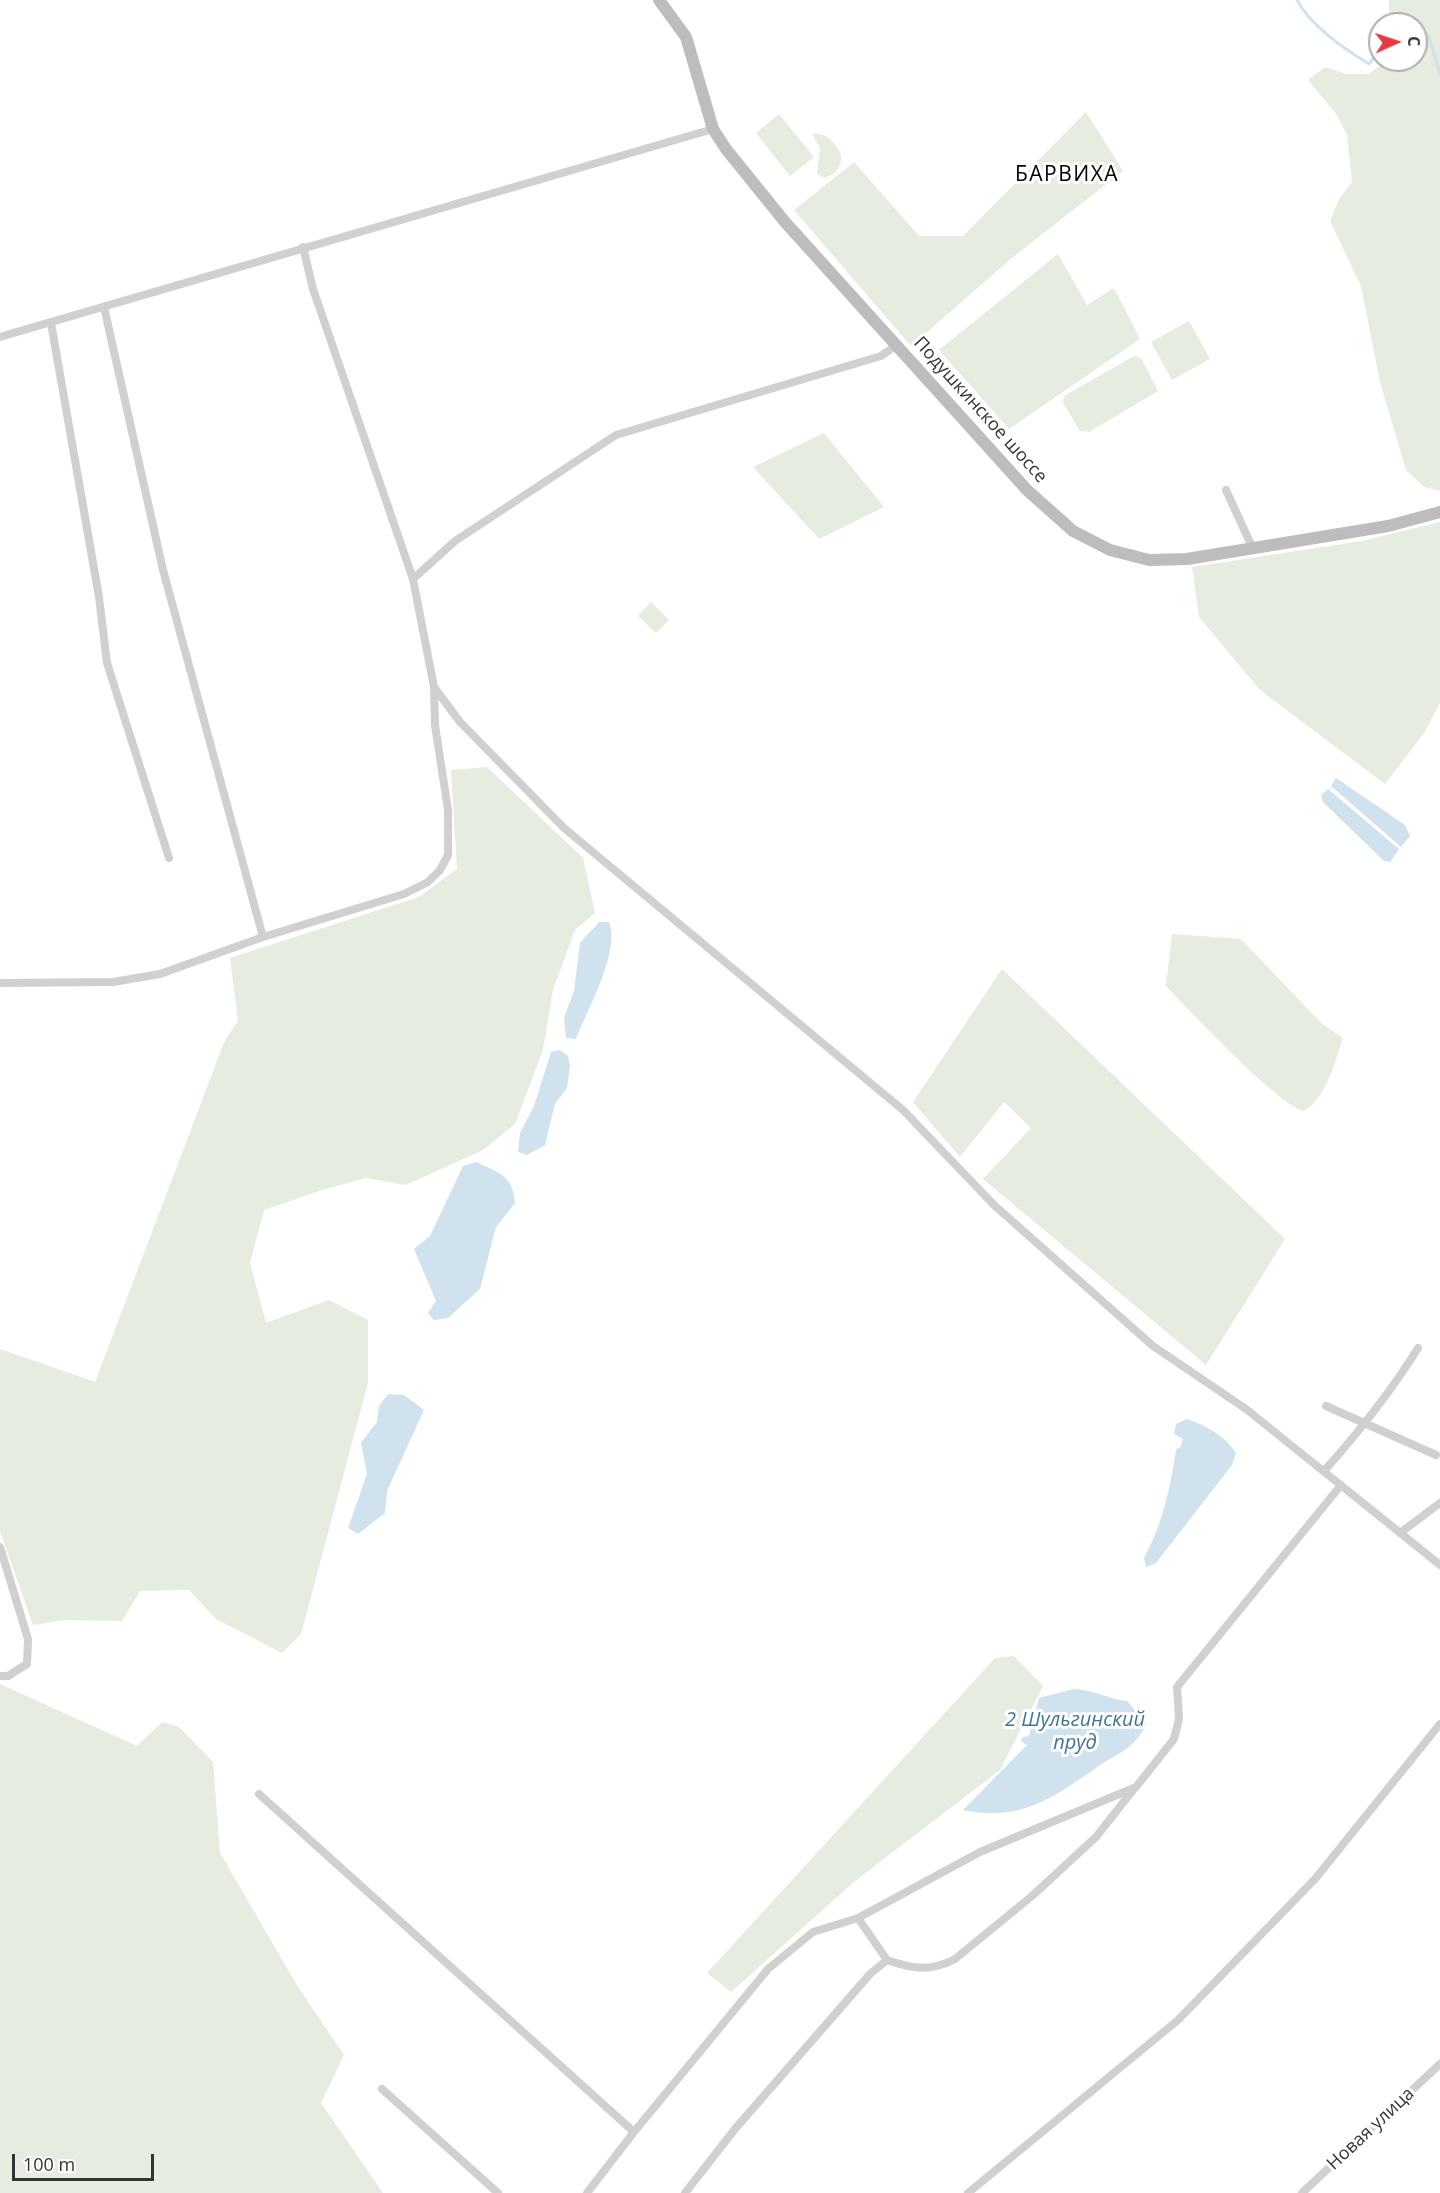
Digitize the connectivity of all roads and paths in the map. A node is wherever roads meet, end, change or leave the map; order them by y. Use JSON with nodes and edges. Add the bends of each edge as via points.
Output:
{"nodes":[{"id":1,"x":658,"y":0,"type":"edge"},
{"id":2,"x":713,"y":129,"type":"junction"},
{"id":3,"x":303,"y":247,"type":"junction"},
{"id":4,"x":104,"y":307,"type":"junction"},
{"id":5,"x":51,"y":323,"type":"junction"},
{"id":6,"x":0,"y":337,"type":"edge"},
{"id":7,"x":897,"y":345,"type":"junction"},
{"id":8,"x":1226,"y":490,"type":"dead end"},
{"id":9,"x":1440,"y":512,"type":"edge"},
{"id":10,"x":1253,"y":549,"type":"junction"},
{"id":11,"x":413,"y":579,"type":"junction"},
{"id":12,"x":434,"y":687,"type":"junction"},
{"id":13,"x":170,"y":858,"type":"dead end"},
{"id":14,"x":263,"y":937,"type":"junction"},
{"id":15,"x":0,"y":983,"type":"edge"},
{"id":16,"x":1418,"y":1348,"type":"dead end"},
{"id":17,"x":1326,"y":1406,"type":"dead end"},
{"id":18,"x":1366,"y":1424,"type":"junction"},
{"id":19,"x":1436,"y":1455,"type":"dead end"},
{"id":20,"x":1324,"y":1471,"type":"junction"},
{"id":21,"x":1341,"y":1485,"type":"junction"},
{"id":22,"x":1440,"y":1503,"type":"edge"},
{"id":23,"x":1400,"y":1533,"type":"junction"},
{"id":24,"x":0,"y":1547,"type":"edge"},
{"id":25,"x":1440,"y":1565,"type":"edge"},
{"id":26,"x":0,"y":1676,"type":"edge"},
{"id":27,"x":1440,"y":1724,"type":"edge"},
{"id":28,"x":1136,"y":1787,"type":"junction"},
{"id":29,"x":259,"y":1794,"type":"dead end"},
{"id":30,"x":858,"y":1918,"type":"junction"},
{"id":31,"x":887,"y":1960,"type":"junction"},
{"id":32,"x":1440,"y":2064,"type":"edge"},
{"id":33,"x":382,"y":2089,"type":"dead end"},
{"id":34,"x":634,"y":2132,"type":"junction"},
{"id":35,"x":498,"y":2193,"type":"edge"},
{"id":36,"x":588,"y":2193,"type":"edge"},
{"id":37,"x":685,"y":2193,"type":"edge"},
{"id":38,"x":968,"y":2193,"type":"edge"},
{"id":39,"x":1302,"y":2193,"type":"edge"}],
"edges":[{"from":1,"to":2,"type":"main road","name":"Подушкинское шоссе","via":[[686,37]]},
{"from":2,"to":3,"type":"street"},
{"from":2,"to":7,"type":"main road","name":"Подушкинское шоссе","via":[[785,222]]},
{"from":3,"to":4,"type":"street"},
{"from":3,"to":11,"type":"street","via":[[313,289]]},
{"from":4,"to":5,"type":"street"},
{"from":4,"to":14,"type":"street","via":[[163,570]]},
{"from":5,"to":6,"type":"street"},
{"from":5,"to":13,"type":"street","via":[[107,663]]},
{"from":7,"to":10,"type":"main road","name":"Подушкинское шоссе","via":[[1027,490],[1073,531],[1110,550],[1149,560],[1187,559]]},
{"from":7,"to":11,"type":"street","via":[[881,356],[616,435],[455,541]]},
{"from":8,"to":10,"type":"street"},
{"from":9,"to":10,"type":"main road","name":"Подушкинское шоссе","via":[[1388,526]]},
{"from":11,"to":12,"type":"street"},
{"from":12,"to":14,"type":"street","via":[[435,725],[448,810],[448,855],[440,870],[428,882],[404,894]]},
{"from":12,"to":20,"type":"street","via":[[460,722],[564,828],[903,1110],[994,1205],[1153,1346],[1246,1409]]},
{"from":14,"to":15,"type":"street","via":[[138,980]]},
{"from":16,"to":18,"type":"street"},
{"from":17,"to":18,"type":"street"},
{"from":18,"to":19,"type":"street"},
{"from":18,"to":20,"type":"street"},
{"from":20,"to":21,"type":"street"},
{"from":21,"to":23,"type":"street"},
{"from":21,"to":28,"type":"street","via":[[1178,1688],[1179,1719],[1174,1739]]},
{"from":22,"to":23,"type":"street"},
{"from":23,"to":25,"type":"street"},
{"from":24,"to":26,"type":"street","via":[[28,1639],[27,1664],[8,1676]]},
{"from":27,"to":38,"type":"street","via":[[1315,1879],[1178,2020]]},
{"from":28,"to":30,"type":"street","via":[[981,1852]]},
{"from":28,"to":31,"type":"street","via":[[1096,1837],[955,1959],[924,1970]]},
{"from":29,"to":34,"type":"street"},
{"from":30,"to":31,"type":"street"},
{"from":30,"to":34,"type":"street","via":[[813,1932],[768,1969]]},
{"from":31,"to":37,"type":"street","via":[[870,1974],[735,2129]]},
{"from":32,"to":39,"type":"street","name":"Новая улица"},
{"from":33,"to":35,"type":"street"},
{"from":34,"to":36,"type":"street"}]}
